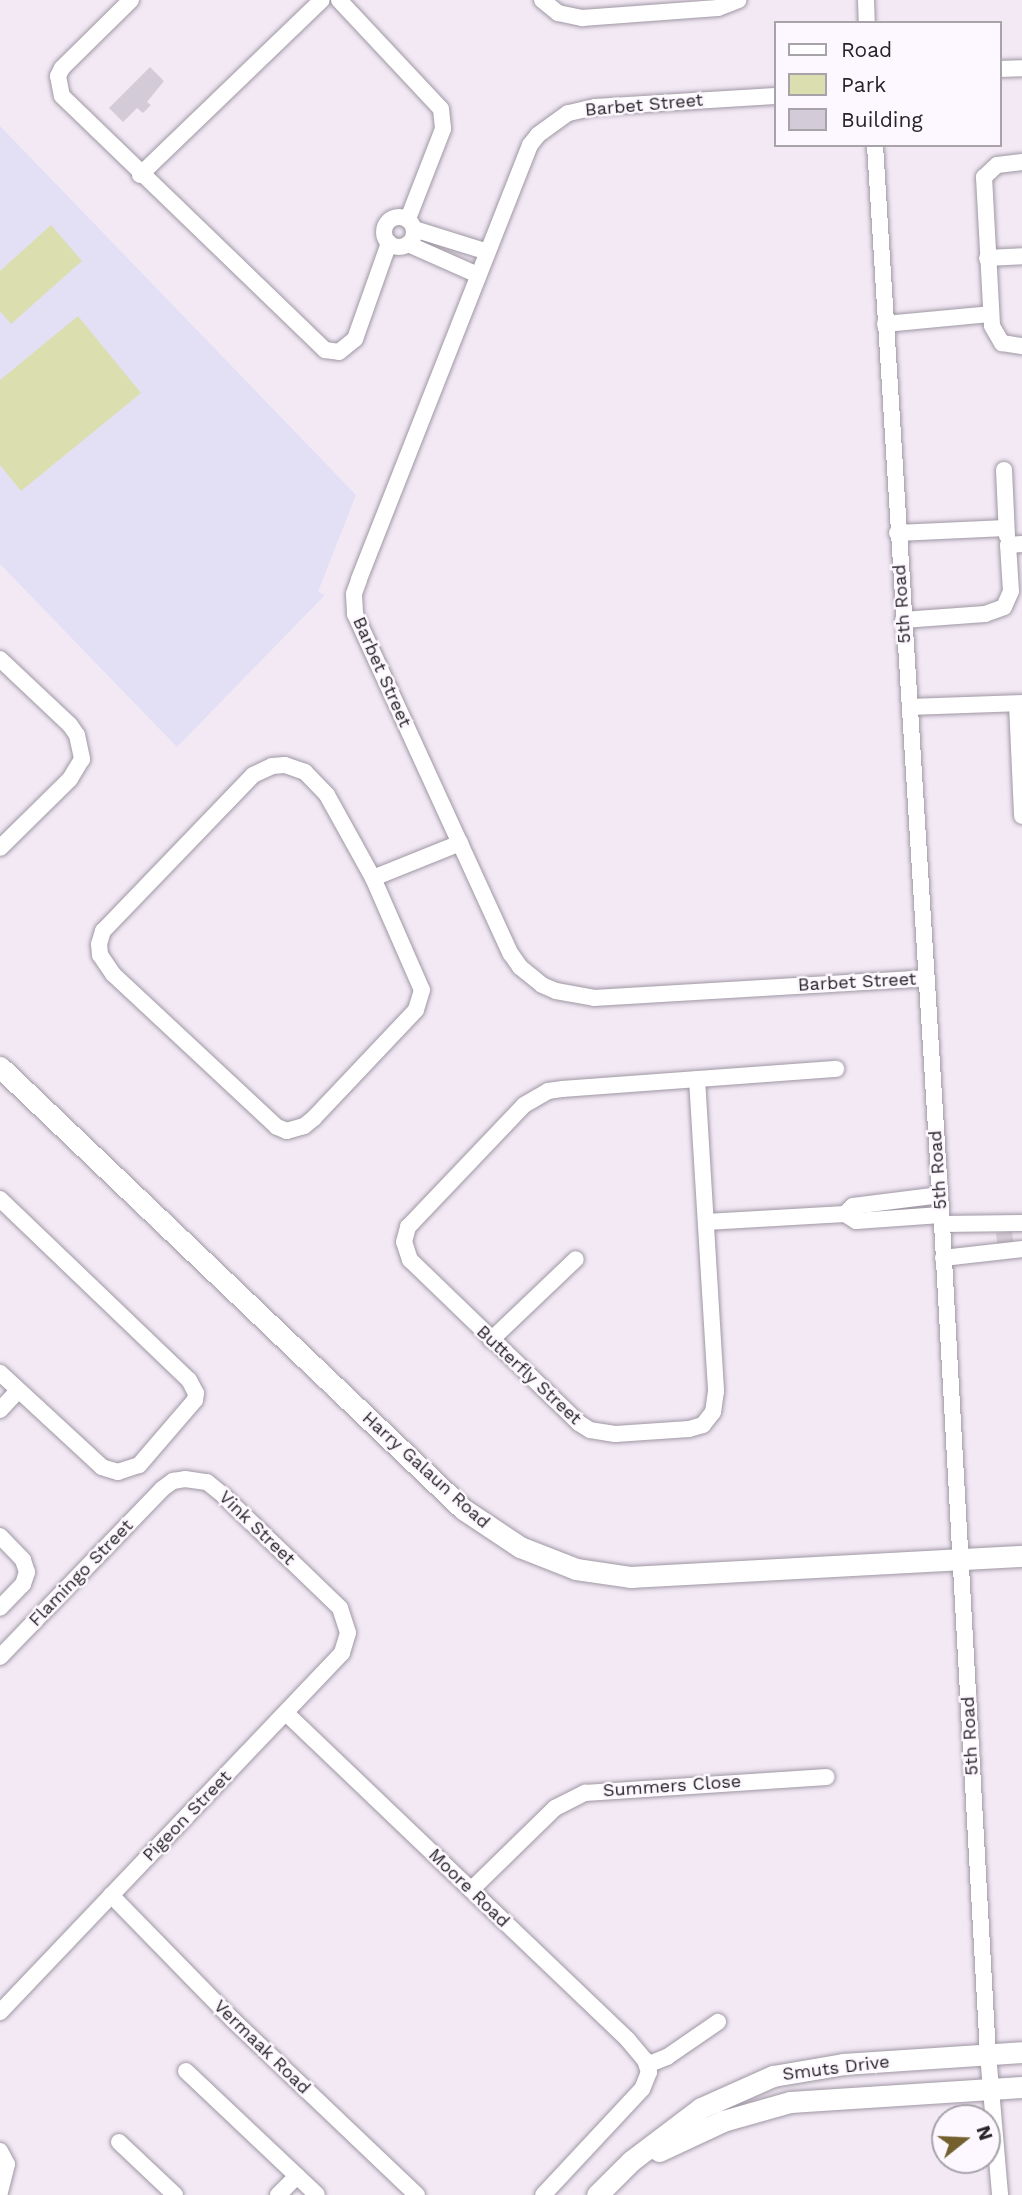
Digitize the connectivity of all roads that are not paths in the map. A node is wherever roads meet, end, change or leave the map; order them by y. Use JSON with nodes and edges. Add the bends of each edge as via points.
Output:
{"nodes":[{"id":1,"x":131,"y":0,"type":"edge"},
{"id":2,"x":322,"y":0,"type":"edge"},
{"id":3,"x":339,"y":0,"type":"edge"},
{"id":4,"x":542,"y":0,"type":"edge"},
{"id":5,"x":738,"y":0,"type":"edge"},
{"id":6,"x":866,"y":0,"type":"edge"},
{"id":7,"x":867,"y":21,"type":"edge"},
{"id":8,"x":1022,"y":68,"type":"edge"},
{"id":9,"x":1001,"y":69,"type":"edge"},
{"id":10,"x":774,"y":96,"type":"edge"},
{"id":11,"x":874,"y":147,"type":"edge"},
{"id":12,"x":1022,"y":162,"type":"edge"},
{"id":13,"x":140,"y":175,"type":"junction"},
{"id":14,"x":410,"y":231,"type":"junction"},
{"id":15,"x":389,"y":243,"type":"junction"},
{"id":16,"x":488,"y":252,"type":"junction"},
{"id":17,"x":1022,"y":256,"type":"edge"},
{"id":18,"x":987,"y":258,"type":"junction"},
{"id":19,"x":478,"y":275,"type":"junction"},
{"id":20,"x":990,"y":314,"type":"junction"},
{"id":21,"x":885,"y":324,"type":"junction"},
{"id":22,"x":1022,"y":345,"type":"edge"},
{"id":23,"x":1004,"y":470,"type":"dead end"},
{"id":24,"x":1006,"y":528,"type":"junction"},
{"id":25,"x":897,"y":533,"type":"junction"},
{"id":26,"x":1015,"y":545,"type":"edge"},
{"id":27,"x":903,"y":620,"type":"junction"},
{"id":28,"x":0,"y":659,"type":"edge"},
{"id":29,"x":1020,"y":704,"type":"edge"},
{"id":30,"x":910,"y":707,"type":"junction"},
{"id":31,"x":1022,"y":816,"type":"edge"},
{"id":32,"x":460,"y":843,"type":"junction"},
{"id":33,"x":0,"y":848,"type":"edge"},
{"id":34,"x":373,"y":878,"type":"junction"},
{"id":35,"x":926,"y":978,"type":"junction"},
{"id":36,"x":0,"y":1067,"type":"edge"},
{"id":37,"x":835,"y":1069,"type":"dead end"},
{"id":38,"x":697,"y":1079,"type":"junction"},
{"id":39,"x":940,"y":1195,"type":"junction"},
{"id":40,"x":0,"y":1199,"type":"edge"},
{"id":41,"x":845,"y":1214,"type":"junction"},
{"id":42,"x":941,"y":1220,"type":"junction"},
{"id":43,"x":706,"y":1222,"type":"junction"},
{"id":44,"x":1022,"y":1223,"type":"edge"},
{"id":45,"x":1022,"y":1249,"type":"edge"},
{"id":46,"x":943,"y":1258,"type":"junction"},
{"id":47,"x":576,"y":1259,"type":"dead end"},
{"id":48,"x":491,"y":1340,"type":"junction"},
{"id":49,"x":0,"y":1373,"type":"edge"},
{"id":50,"x":18,"y":1391,"type":"junction"},
{"id":51,"x":0,"y":1410,"type":"edge"},
{"id":52,"x":162,"y":1489,"type":"joint"},
{"id":53,"x":0,"y":1536,"type":"edge"},
{"id":54,"x":1022,"y":1556,"type":"edge"},
{"id":55,"x":961,"y":1562,"type":"junction"},
{"id":56,"x":0,"y":1608,"type":"edge"},
{"id":57,"x":340,"y":1608,"type":"joint"},
{"id":58,"x":0,"y":1657,"type":"edge"},
{"id":59,"x":286,"y":1713,"type":"junction"},
{"id":60,"x":827,"y":1777,"type":"dead end"},
{"id":61,"x":471,"y":1890,"type":"junction"},
{"id":62,"x":111,"y":1895,"type":"junction"},
{"id":63,"x":0,"y":2012,"type":"edge"},
{"id":64,"x":719,"y":2022,"type":"dead end"},
{"id":65,"x":1022,"y":2052,"type":"edge"},
{"id":66,"x":988,"y":2054,"type":"junction"},
{"id":67,"x":648,"y":2065,"type":"junction"},
{"id":68,"x":186,"y":2071,"type":"dead end"},
{"id":69,"x":1022,"y":2087,"type":"edge"},
{"id":70,"x":991,"y":2088,"type":"junction"},
{"id":71,"x":119,"y":2143,"type":"dead end"},
{"id":72,"x":0,"y":2151,"type":"edge"},
{"id":73,"x":297,"y":2176,"type":"junction"},
{"id":74,"x":0,"y":2193,"type":"edge"},
{"id":75,"x":175,"y":2195,"type":"edge"},
{"id":76,"x":278,"y":2195,"type":"edge"},
{"id":77,"x":317,"y":2195,"type":"edge"},
{"id":78,"x":417,"y":2195,"type":"edge"},
{"id":79,"x":543,"y":2195,"type":"edge"},
{"id":80,"x":597,"y":2195,"type":"edge"},
{"id":81,"x":1000,"y":2195,"type":"edge"}],
"edges":[{"from":1,"to":13,"type":"street","via":[[58,76],[67,104]]},
{"from":2,"to":13,"type":"street"},
{"from":3,"to":14,"type":"street","via":[[441,108],[443,129]]},
{"from":4,"to":5,"type":"street","via":[[558,13],[582,18],[718,8]]},
{"from":6,"to":7,"type":"street"},
{"from":8,"to":9,"type":"street"},
{"from":10,"to":16,"type":"street","name":"Barbet Street","via":[[595,107],[556,120],[530,145]]},
{"from":11,"to":21,"type":"street","name":"5th Road"},
{"from":12,"to":18,"type":"street","via":[[997,165],[984,177]]},
{"from":13,"to":15,"type":"street","via":[[315,343],[334,353],[355,339]]},
{"from":14,"to":15,"type":"street","via":[[400,247]]},
{"from":14,"to":15,"type":"street","via":[[398,217],[386,225]]},
{"from":14,"to":16,"type":"street"},
{"from":14,"to":19,"type":"street"},
{"from":16,"to":19,"type":"street","name":"Barbet Street"},
{"from":17,"to":18,"type":"street"},
{"from":18,"to":20,"type":"street"},
{"from":19,"to":32,"type":"street","name":"Barbet Street","via":[[354,603],[360,629]]},
{"from":20,"to":21,"type":"street"},
{"from":20,"to":22,"type":"street","via":[[1002,343]]},
{"from":21,"to":25,"type":"street","name":"5th Road"},
{"from":23,"to":24,"type":"street"},
{"from":24,"to":25,"type":"street"},
{"from":24,"to":26,"type":"street"},
{"from":25,"to":27,"type":"street","name":"5th Road"},
{"from":26,"to":27,"type":"street","via":[[1011,591],[1004,607],[985,614]]},
{"from":27,"to":30,"type":"street","name":"5th Road"},
{"from":28,"to":33,"type":"street","via":[[70,725],[82,759],[70,779]]},
{"from":29,"to":30,"type":"street"},
{"from":29,"to":31,"type":"street"},
{"from":30,"to":35,"type":"street","name":"5th Road"},
{"from":32,"to":34,"type":"street"},
{"from":32,"to":35,"type":"street","name":"Barbet Street","via":[[511,954],[530,976],[556,992],[594,998]]},
{"from":34,"to":34,"type":"street","via":[[420,981],[421,997],[416,1010],[314,1118],[296,1130],[277,1127],[113,974],[100,955],[103,931],[253,775],[272,766],[296,767],[318,784]]},
{"from":35,"to":39,"type":"street","name":"5th Road"},
{"from":36,"to":55,"type":"main road","name":"Harry Galaun Road","via":[[463,1509],[520,1547],[576,1569],[631,1577]]},
{"from":37,"to":38,"type":"street","name":"Butterfly Street"},
{"from":38,"to":43,"type":"street","name":"Butterfly Street"},
{"from":38,"to":48,"type":"street","name":"Butterfly Street","via":[[563,1089],[535,1097],[408,1227],[404,1242],[410,1260]]},
{"from":39,"to":41,"type":"street","via":[[853,1206]]},
{"from":39,"to":42,"type":"street","name":"5th Road"},
{"from":40,"to":50,"type":"street","via":[[179,1370],[196,1394],[193,1405],[139,1465],[118,1472],[102,1467]]},
{"from":41,"to":42,"type":"street","via":[[856,1221]]},
{"from":41,"to":43,"type":"street"},
{"from":42,"to":44,"type":"street"},
{"from":42,"to":46,"type":"street","name":"5th Road"},
{"from":43,"to":48,"type":"street","name":"Butterfly Street","via":[[716,1391],[713,1412],[703,1425],[615,1434],[590,1430]]},
{"from":45,"to":46,"type":"street"},
{"from":46,"to":55,"type":"street","name":"5th Road"},
{"from":47,"to":48,"type":"street"},
{"from":49,"to":50,"type":"street"},
{"from":50,"to":51,"type":"street"},
{"from":52,"to":57,"type":"street","name":"Vink Street","via":[[185,1479],[207,1482]]},
{"from":52,"to":58,"type":"street","name":"Flamingo Street"},
{"from":53,"to":56,"type":"street","via":[[23,1560],[27,1572],[23,1584]]},
{"from":54,"to":55,"type":"main road","name":"Harry Galaun Road"},
{"from":55,"to":66,"type":"street","name":"5th Road"},
{"from":57,"to":59,"type":"street","name":"Pigeon Street","via":[[348,1633],[342,1653]]},
{"from":59,"to":61,"type":"street","name":"Moore Road"},
{"from":59,"to":62,"type":"street","name":"Pigeon Street"},
{"from":60,"to":61,"type":"street","name":"Summers Close","via":[[585,1793],[555,1808]]},
{"from":61,"to":67,"type":"street","name":"Moore Road","via":[[628,2039]]},
{"from":62,"to":63,"type":"street","name":"Pigeon Street"},
{"from":62,"to":78,"type":"street","name":"Vermaak Road","via":[[233,2020]]},
{"from":64,"to":67,"type":"street"},
{"from":65,"to":66,"type":"main road","name":"Smuts Drive"},
{"from":66,"to":70,"type":"street","name":"5th Road"},
{"from":66,"to":80,"type":"main road","name":"Smuts Drive","via":[[842,2064],[773,2076],[701,2108],[631,2161]]},
{"from":67,"to":79,"type":"street","via":[[642,2089]]},
{"from":68,"to":73,"type":"street"},
{"from":69,"to":70,"type":"main road","name":"Smuts Drive"},
{"from":70,"to":80,"type":"main road","name":"Smuts Drive","via":[[801,2101],[757,2109],[659,2152]]},
{"from":70,"to":81,"type":"street","name":"5th Road"},
{"from":71,"to":75,"type":"street"},
{"from":72,"to":74,"type":"street","via":[[7,2169]]},
{"from":73,"to":76,"type":"street"},
{"from":73,"to":77,"type":"street"}]}
